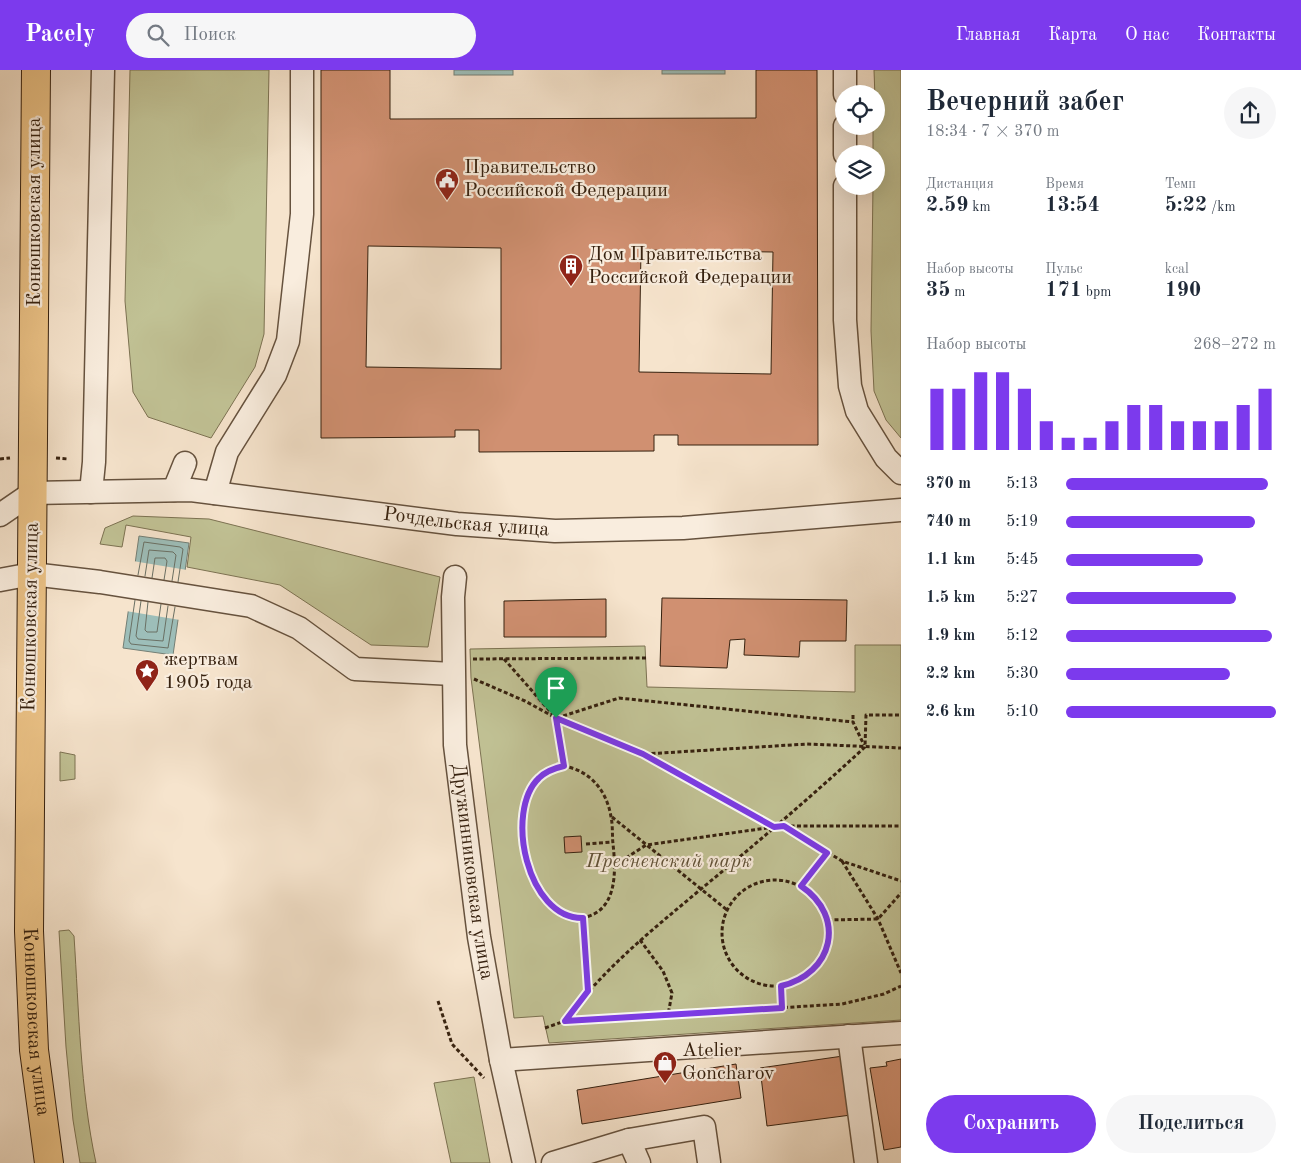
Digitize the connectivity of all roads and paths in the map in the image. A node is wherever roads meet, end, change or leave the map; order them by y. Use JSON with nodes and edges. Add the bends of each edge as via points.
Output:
{"nodes":[{"id":1,"x":36,"y":70,"type":"edge"},
{"id":2,"x":103,"y":70,"type":"edge"},
{"id":3,"x":302,"y":70,"type":"edge"},
{"id":4,"x":845,"y":70,"type":"edge"},
{"id":5,"x":845,"y":85,"type":"edge"},
{"id":6,"x":845,"y":195,"type":"edge"},
{"id":7,"x":185,"y":463,"type":"dead end"},
{"id":8,"x":901,"y":473,"type":"edge"},
{"id":9,"x":183,"y":490,"type":"junction"},
{"id":10,"x":91,"y":492,"type":"junction"},
{"id":11,"x":32,"y":493,"type":"junction"},
{"id":12,"x":215,"y":493,"type":"junction"},
{"id":13,"x":901,"y":510,"type":"edge"},
{"id":14,"x":0,"y":515,"type":"edge"},
{"id":15,"x":32,"y":574,"type":"junction"},
{"id":16,"x":455,"y":576,"type":"dead end"},
{"id":17,"x":0,"y":580,"type":"edge"},
{"id":18,"x":504,"y":658,"type":"junction"},
{"id":19,"x":646,"y":658,"type":"dead end"},
{"id":20,"x":470,"y":659,"type":"dead end"},
{"id":21,"x":453,"y":674,"type":"junction"},
{"id":22,"x":853,"y":715,"type":"dead end"},
{"id":23,"x":901,"y":715,"type":"edge"},
{"id":24,"x":556,"y":718,"type":"junction"},
{"id":25,"x":854,"y":722,"type":"junction"},
{"id":26,"x":865,"y":747,"type":"junction"},
{"id":27,"x":901,"y":748,"type":"edge"},
{"id":28,"x":643,"y":754,"type":"junction"},
{"id":29,"x":564,"y":766,"type":"junction"},
{"id":30,"x":611,"y":817,"type":"junction"},
{"id":31,"x":784,"y":826,"type":"junction"},
{"id":32,"x":901,"y":826,"type":"edge"},
{"id":33,"x":774,"y":827,"type":"junction"},
{"id":34,"x":612,"y":842,"type":"junction"},
{"id":35,"x":586,"y":844,"type":"dead end"},
{"id":36,"x":646,"y":844,"type":"junction"},
{"id":37,"x":827,"y":853,"type":"junction"},
{"id":38,"x":842,"y":861,"type":"junction"},
{"id":39,"x":616,"y":865,"type":"junction"},
{"id":40,"x":901,"y":881,"type":"edge"},
{"id":41,"x":801,"y":886,"type":"junction"},
{"id":42,"x":701,"y":890,"type":"junction"},
{"id":43,"x":901,"y":893,"type":"edge"},
{"id":44,"x":727,"y":910,"type":"junction"},
{"id":45,"x":583,"y":918,"type":"junction"},
{"id":46,"x":878,"y":919,"type":"junction"},
{"id":47,"x":828,"y":920,"type":"junction"},
{"id":48,"x":640,"y":940,"type":"junction"},
{"id":49,"x":901,"y":973,"type":"edge"},
{"id":50,"x":781,"y":986,"type":"junction"},
{"id":51,"x":901,"y":986,"type":"edge"},
{"id":52,"x":588,"y":991,"type":"junction"},
{"id":53,"x":438,"y":1001,"type":"dead end"},
{"id":54,"x":782,"y":1008,"type":"junction"},
{"id":55,"x":668,"y":1015,"type":"junction"},
{"id":56,"x":565,"y":1021,"type":"junction"},
{"id":57,"x":546,"y":1028,"type":"dead end"},
{"id":58,"x":901,"y":1033,"type":"edge"},
{"id":59,"x":849,"y":1036,"type":"junction"},
{"id":60,"x":501,"y":1060,"type":"junction"},
{"id":61,"x":488,"y":1082,"type":"dead end"},
{"id":62,"x":629,"y":1140,"type":"junction"},
{"id":63,"x":709,"y":1162,"type":"dead end"},
{"id":64,"x":49,"y":1163,"type":"edge"},
{"id":65,"x":524,"y":1163,"type":"edge"},
{"id":66,"x":553,"y":1163,"type":"edge"},
{"id":67,"x":638,"y":1163,"type":"edge"},
{"id":68,"x":866,"y":1163,"type":"edge"}],
"edges":[{"from":1,"to":11,"type":"main road","name":"Конюшковская улица"},
{"from":2,"to":10,"type":"street"},
{"from":3,"to":12,"type":"street","via":[[302,214],[288,341],[275,375],[227,452]]},
{"from":4,"to":5,"type":"street"},
{"from":6,"to":8,"type":"street","via":[[845,320],[850,386],[857,412],[886,458]]},
{"from":7,"to":9,"type":"street"},
{"from":9,"to":10,"type":"street","name":"Рочдельская улица"},
{"from":9,"to":12,"type":"street","name":"Рочдельская улица"},
{"from":10,"to":11,"type":"street","name":"Рочдельская улица"},
{"from":11,"to":14,"type":"street"},
{"from":11,"to":15,"type":"main road","name":"Конюшковская улица"},
{"from":12,"to":13,"type":"street","name":"Рочдельская улица","via":[[457,524],[555,531],[683,528]]},
{"from":15,"to":17,"type":"street"},
{"from":15,"to":21,"type":"street","via":[[251,606],[299,628],[355,669]]},
{"from":15,"to":64,"type":"main road","name":"Конюшковская улица","via":[[29,931],[34,1050]]},
{"from":16,"to":21,"type":"street","name":"Дружинниковская улица"},
{"from":18,"to":19,"type":"path"},
{"from":18,"to":20,"type":"path"},
{"from":18,"to":24,"type":"path"},
{"from":21,"to":24,"type":"path","via":[[516,697]]},
{"from":21,"to":60,"type":"street","name":"Дружинниковская улица","via":[[455,745],[487,989]]},
{"from":22,"to":25,"type":"path"},
{"from":23,"to":26,"type":"path","via":[[866,715]]},
{"from":24,"to":25,"type":"path","via":[[619,698]]},
{"from":24,"to":28,"type":"path"},
{"from":24,"to":29,"type":"path"},
{"from":25,"to":26,"type":"path"},
{"from":26,"to":27,"type":"path"},
{"from":26,"to":28,"type":"path","via":[[808,744]]},
{"from":26,"to":33,"type":"path"},
{"from":28,"to":33,"type":"path"},
{"from":29,"to":30,"type":"path","via":[[578,768],[592,778],[602,791]]},
{"from":29,"to":45,"type":"path","via":[[553,768],[539,778],[529,794],[523,816],[525,852],[532,878],[545,900],[565,916]]},
{"from":30,"to":34,"type":"path"},
{"from":30,"to":36,"type":"path"},
{"from":31,"to":32,"type":"path"},
{"from":31,"to":33,"type":"path"},
{"from":31,"to":37,"type":"path"},
{"from":33,"to":36,"type":"path"},
{"from":33,"to":42,"type":"path"},
{"from":34,"to":35,"type":"path"},
{"from":34,"to":39,"type":"path"},
{"from":36,"to":39,"type":"path"},
{"from":36,"to":42,"type":"path"},
{"from":37,"to":38,"type":"path"},
{"from":37,"to":41,"type":"path"},
{"from":38,"to":40,"type":"path"},
{"from":38,"to":46,"type":"path"},
{"from":39,"to":45,"type":"path","via":[[614,886],[608,901]]},
{"from":41,"to":44,"type":"path","via":[[777,879],[765,880],[742,891]]},
{"from":41,"to":47,"type":"path","via":[[818,900]]},
{"from":42,"to":44,"type":"path"},
{"from":42,"to":48,"type":"path"},
{"from":43,"to":46,"type":"path"},
{"from":44,"to":50,"type":"path","via":[[723,944],[732,964],[759,984]]},
{"from":45,"to":52,"type":"path"},
{"from":46,"to":47,"type":"path"},
{"from":46,"to":49,"type":"path"},
{"from":47,"to":50,"type":"path","via":[[829,933],[823,958],[805,977]]},
{"from":48,"to":52,"type":"path"},
{"from":48,"to":55,"type":"path","via":[[663,971],[672,993]]},
{"from":50,"to":54,"type":"path"},
{"from":51,"to":54,"type":"path","via":[[884,994],[842,1004]]},
{"from":52,"to":56,"type":"path"},
{"from":53,"to":61,"type":"path","via":[[452,1044]]},
{"from":54,"to":55,"type":"path"},
{"from":55,"to":56,"type":"path"},
{"from":56,"to":57,"type":"path"},
{"from":58,"to":59,"type":"street"},
{"from":59,"to":60,"type":"street"},
{"from":59,"to":68,"type":"street"},
{"from":60,"to":65,"type":"street","name":"Дружинниковская улица"},
{"from":62,"to":63,"type":"street","via":[[704,1127]]},
{"from":62,"to":66,"type":"street"},
{"from":62,"to":67,"type":"street"}]}
